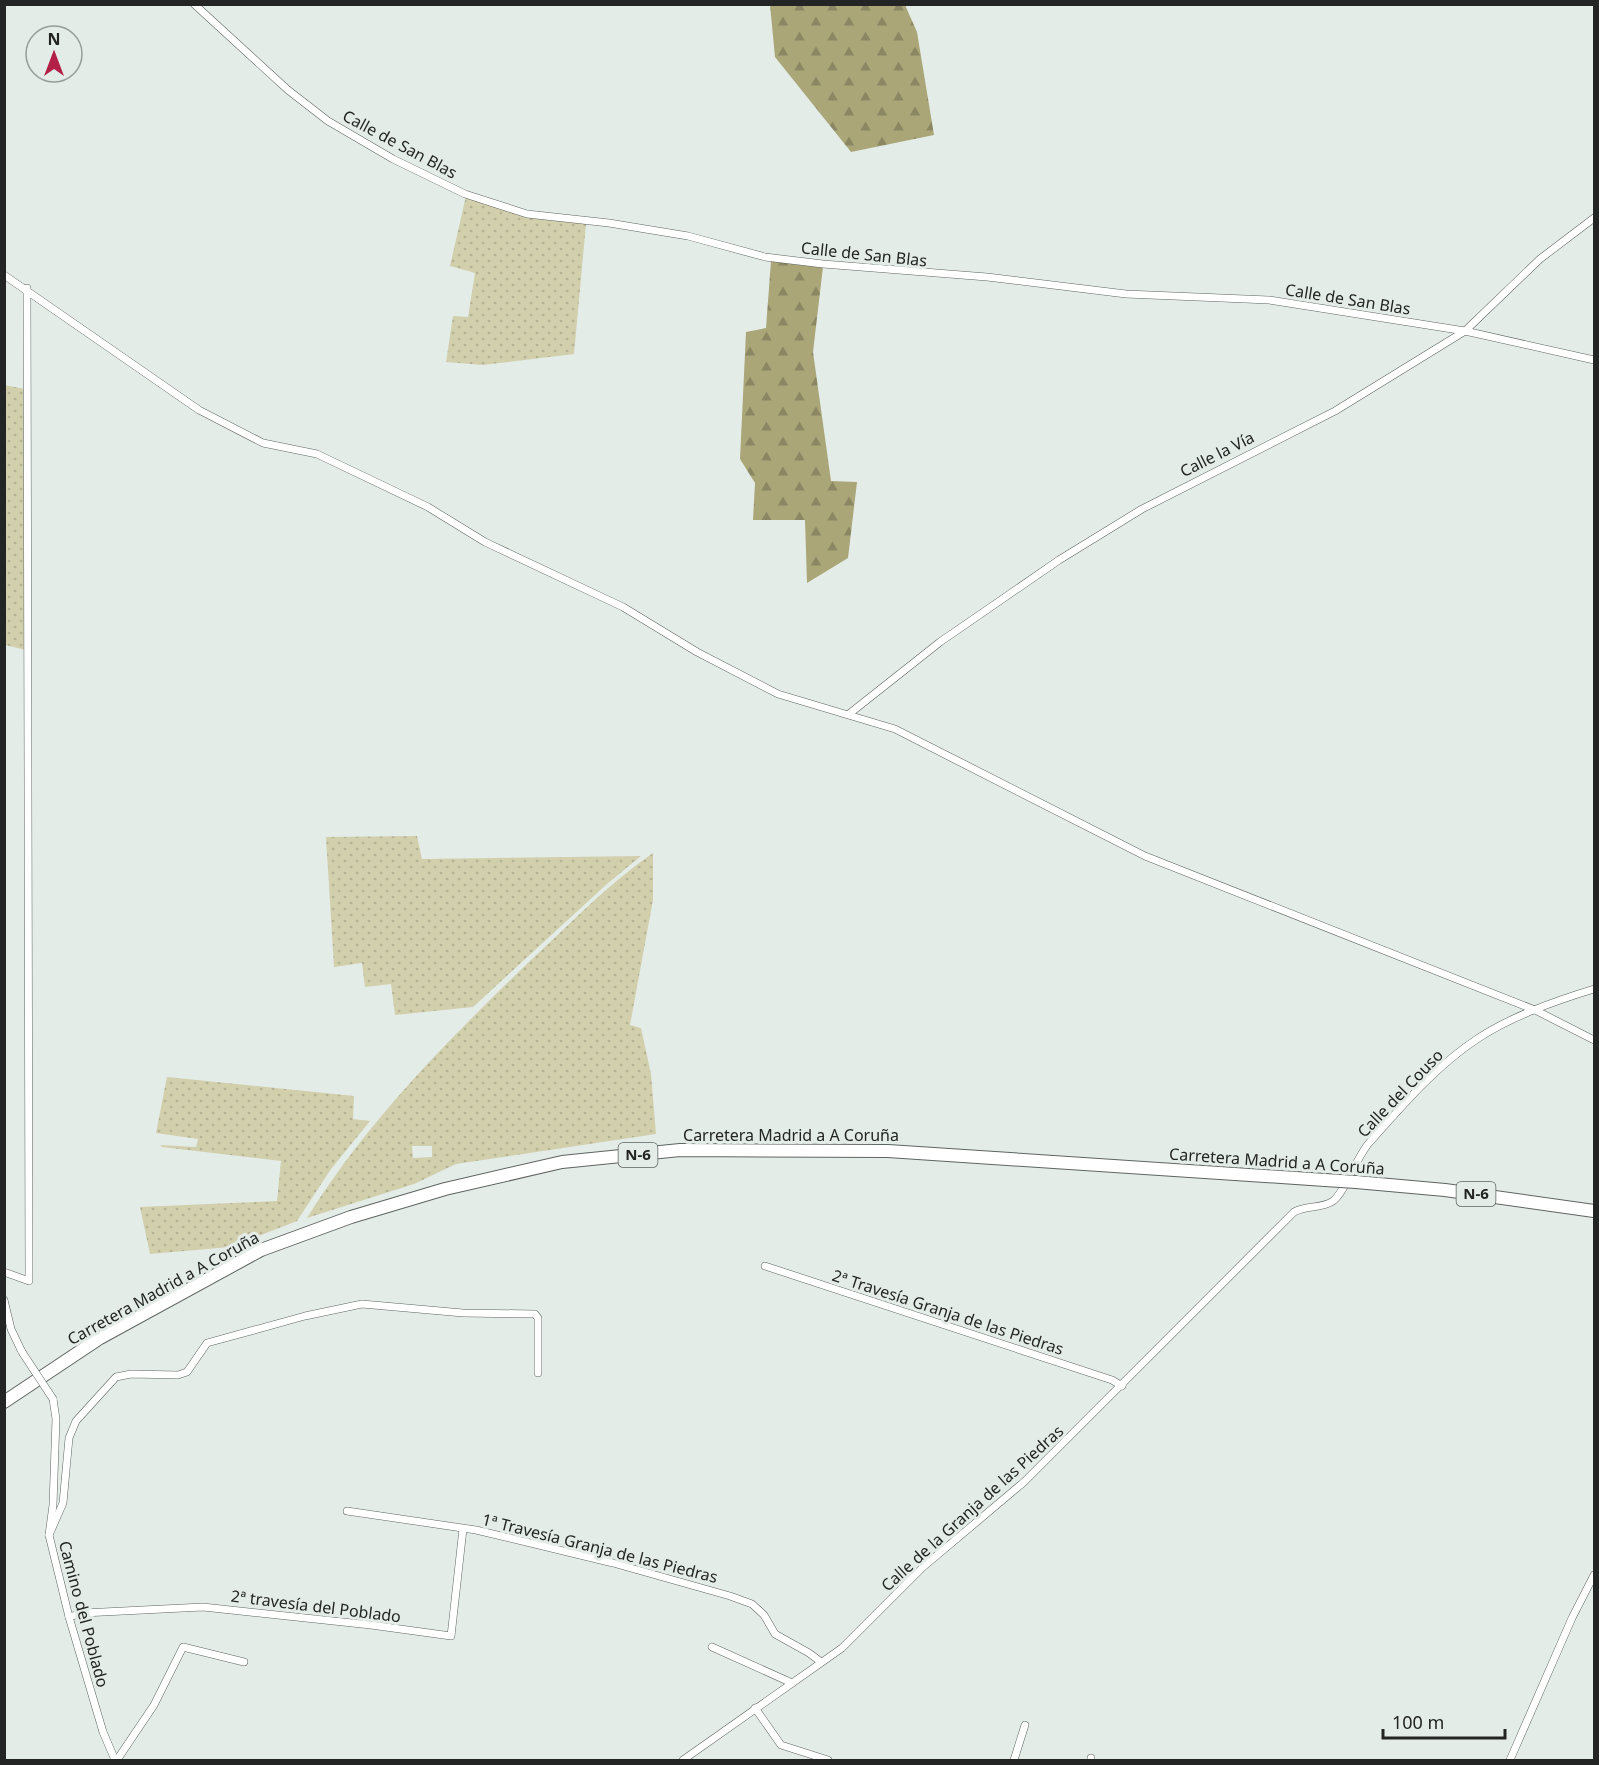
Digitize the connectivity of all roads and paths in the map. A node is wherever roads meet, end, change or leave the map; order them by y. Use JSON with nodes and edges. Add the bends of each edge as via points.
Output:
{"nodes":[{"id":1,"x":194,"y":4,"type":"edge"},
{"id":2,"x":1594,"y":218,"type":"edge"},
{"id":3,"x":4,"y":275,"type":"edge"},
{"id":4,"x":27,"y":288,"type":"junction"},
{"id":5,"x":1465,"y":331,"type":"junction"},
{"id":6,"x":1594,"y":360,"type":"edge"},
{"id":7,"x":849,"y":714,"type":"junction"},
{"id":8,"x":1594,"y":989,"type":"edge"},
{"id":9,"x":1535,"y":1010,"type":"junction"},
{"id":10,"x":1594,"y":1040,"type":"edge"},
{"id":11,"x":1341,"y":1190,"type":"joint"},
{"id":12,"x":1594,"y":1211,"type":"edge"},
{"id":13,"x":765,"y":1266,"type":"dead end"},
{"id":14,"x":4,"y":1272,"type":"edge"},
{"id":15,"x":4,"y":1300,"type":"edge"},
{"id":16,"x":538,"y":1372,"type":"dead end"},
{"id":17,"x":1122,"y":1386,"type":"junction"},
{"id":18,"x":4,"y":1402,"type":"edge"},
{"id":19,"x":347,"y":1511,"type":"dead end"},
{"id":20,"x":463,"y":1529,"type":"junction"},
{"id":21,"x":49,"y":1535,"type":"junction"},
{"id":22,"x":1594,"y":1575,"type":"edge"},
{"id":23,"x":69,"y":1617,"type":"junction"},
{"id":24,"x":712,"y":1647,"type":"dead end"},
{"id":25,"x":244,"y":1662,"type":"dead end"},
{"id":26,"x":821,"y":1662,"type":"junction"},
{"id":27,"x":792,"y":1683,"type":"junction"},
{"id":28,"x":755,"y":1708,"type":"junction"},
{"id":29,"x":1024,"y":1725,"type":"dead end"},
{"id":30,"x":688,"y":1759,"type":"edge"},
{"id":31,"x":116,"y":1761,"type":"edge"},
{"id":32,"x":828,"y":1761,"type":"edge"},
{"id":33,"x":1014,"y":1761,"type":"edge"},
{"id":34,"x":1510,"y":1761,"type":"edge"}],
"edges":[{"from":1,"to":5,"type":"street","name":"Calle de San Blas","via":[[328,121],[465,194],[527,214],[677,234],[805,262],[1126,294],[1269,300]]},
{"from":2,"to":5,"type":"street","name":"Calle la Vía","via":[[1540,259]]},
{"from":3,"to":4,"type":"street"},
{"from":4,"to":7,"type":"street","via":[[199,410],[231,427],[263,443],[317,454],[428,507],[485,542],[623,607],[697,652],[778,694]]},
{"from":4,"to":14,"type":"street","via":[[29,1281]]},
{"from":5,"to":6,"type":"street","name":"Calle de San Blas"},
{"from":5,"to":7,"type":"street","name":"Calle la Vía","via":[[1335,411],[1142,509],[1059,560],[940,642]]},
{"from":7,"to":9,"type":"street","via":[[895,729],[1145,856]]},
{"from":8,"to":9,"type":"street","name":"Calle del Couso"},
{"from":9,"to":10,"type":"street"},
{"from":9,"to":11,"type":"street","name":"Calle del Couso","via":[[1479,1038],[1444,1065],[1361,1152]]},
{"from":11,"to":17,"type":"street","name":"Calle de la Granja de las Piedras","via":[[1332,1202],[1294,1212]]},
{"from":12,"to":18,"type":"highway","name":"Carretera Madrid a A Coruña","number":"N-6","bridge":true,"via":[[1356,1182],[888,1151],[680,1150],[562,1162],[445,1189],[351,1217],[261,1250],[100,1338]]},
{"from":13,"to":17,"type":"street","name":"2ª Travesía Granja de las Piedras"},
{"from":15,"to":21,"type":"street","name":"Camino del Poblado","bridge":true,"via":[[22,1352],[53,1399],[56,1419]]},
{"from":16,"to":21,"type":"street","via":[[535,1314],[463,1313],[362,1304],[207,1343],[187,1372],[116,1377],[76,1421],[69,1438],[63,1503]]},
{"from":17,"to":26,"type":"street","name":"Calle de la Granja de las Piedras","via":[[1024,1482],[923,1567],[842,1648]]},
{"from":19,"to":20,"type":"street","name":"1ª Travesía Granja de las Piedras"},
{"from":20,"to":23,"type":"street","name":"2ª travesía del Poblado","via":[[451,1636],[202,1607],[83,1612]]},
{"from":20,"to":26,"type":"street","name":"1ª Travesía Granja de las Piedras","via":[[613,1563],[748,1601],[764,1615],[775,1634]]},
{"from":21,"to":23,"type":"street","name":"Camino del Poblado"},
{"from":22,"to":34,"type":"street"},
{"from":23,"to":31,"type":"street","name":"Camino del Poblado","via":[[103,1732]]},
{"from":24,"to":27,"type":"street"},
{"from":25,"to":31,"type":"street","via":[[183,1647],[154,1705]]},
{"from":26,"to":27,"type":"street","name":"Calle de la Granja de las Piedras"},
{"from":27,"to":28,"type":"street","name":"Calle de la Granja de las Piedras"},
{"from":28,"to":30,"type":"street","name":"Calle de la Granja de las Piedras"},
{"from":28,"to":32,"type":"street","via":[[781,1745]]},
{"from":29,"to":33,"type":"street"}]}
